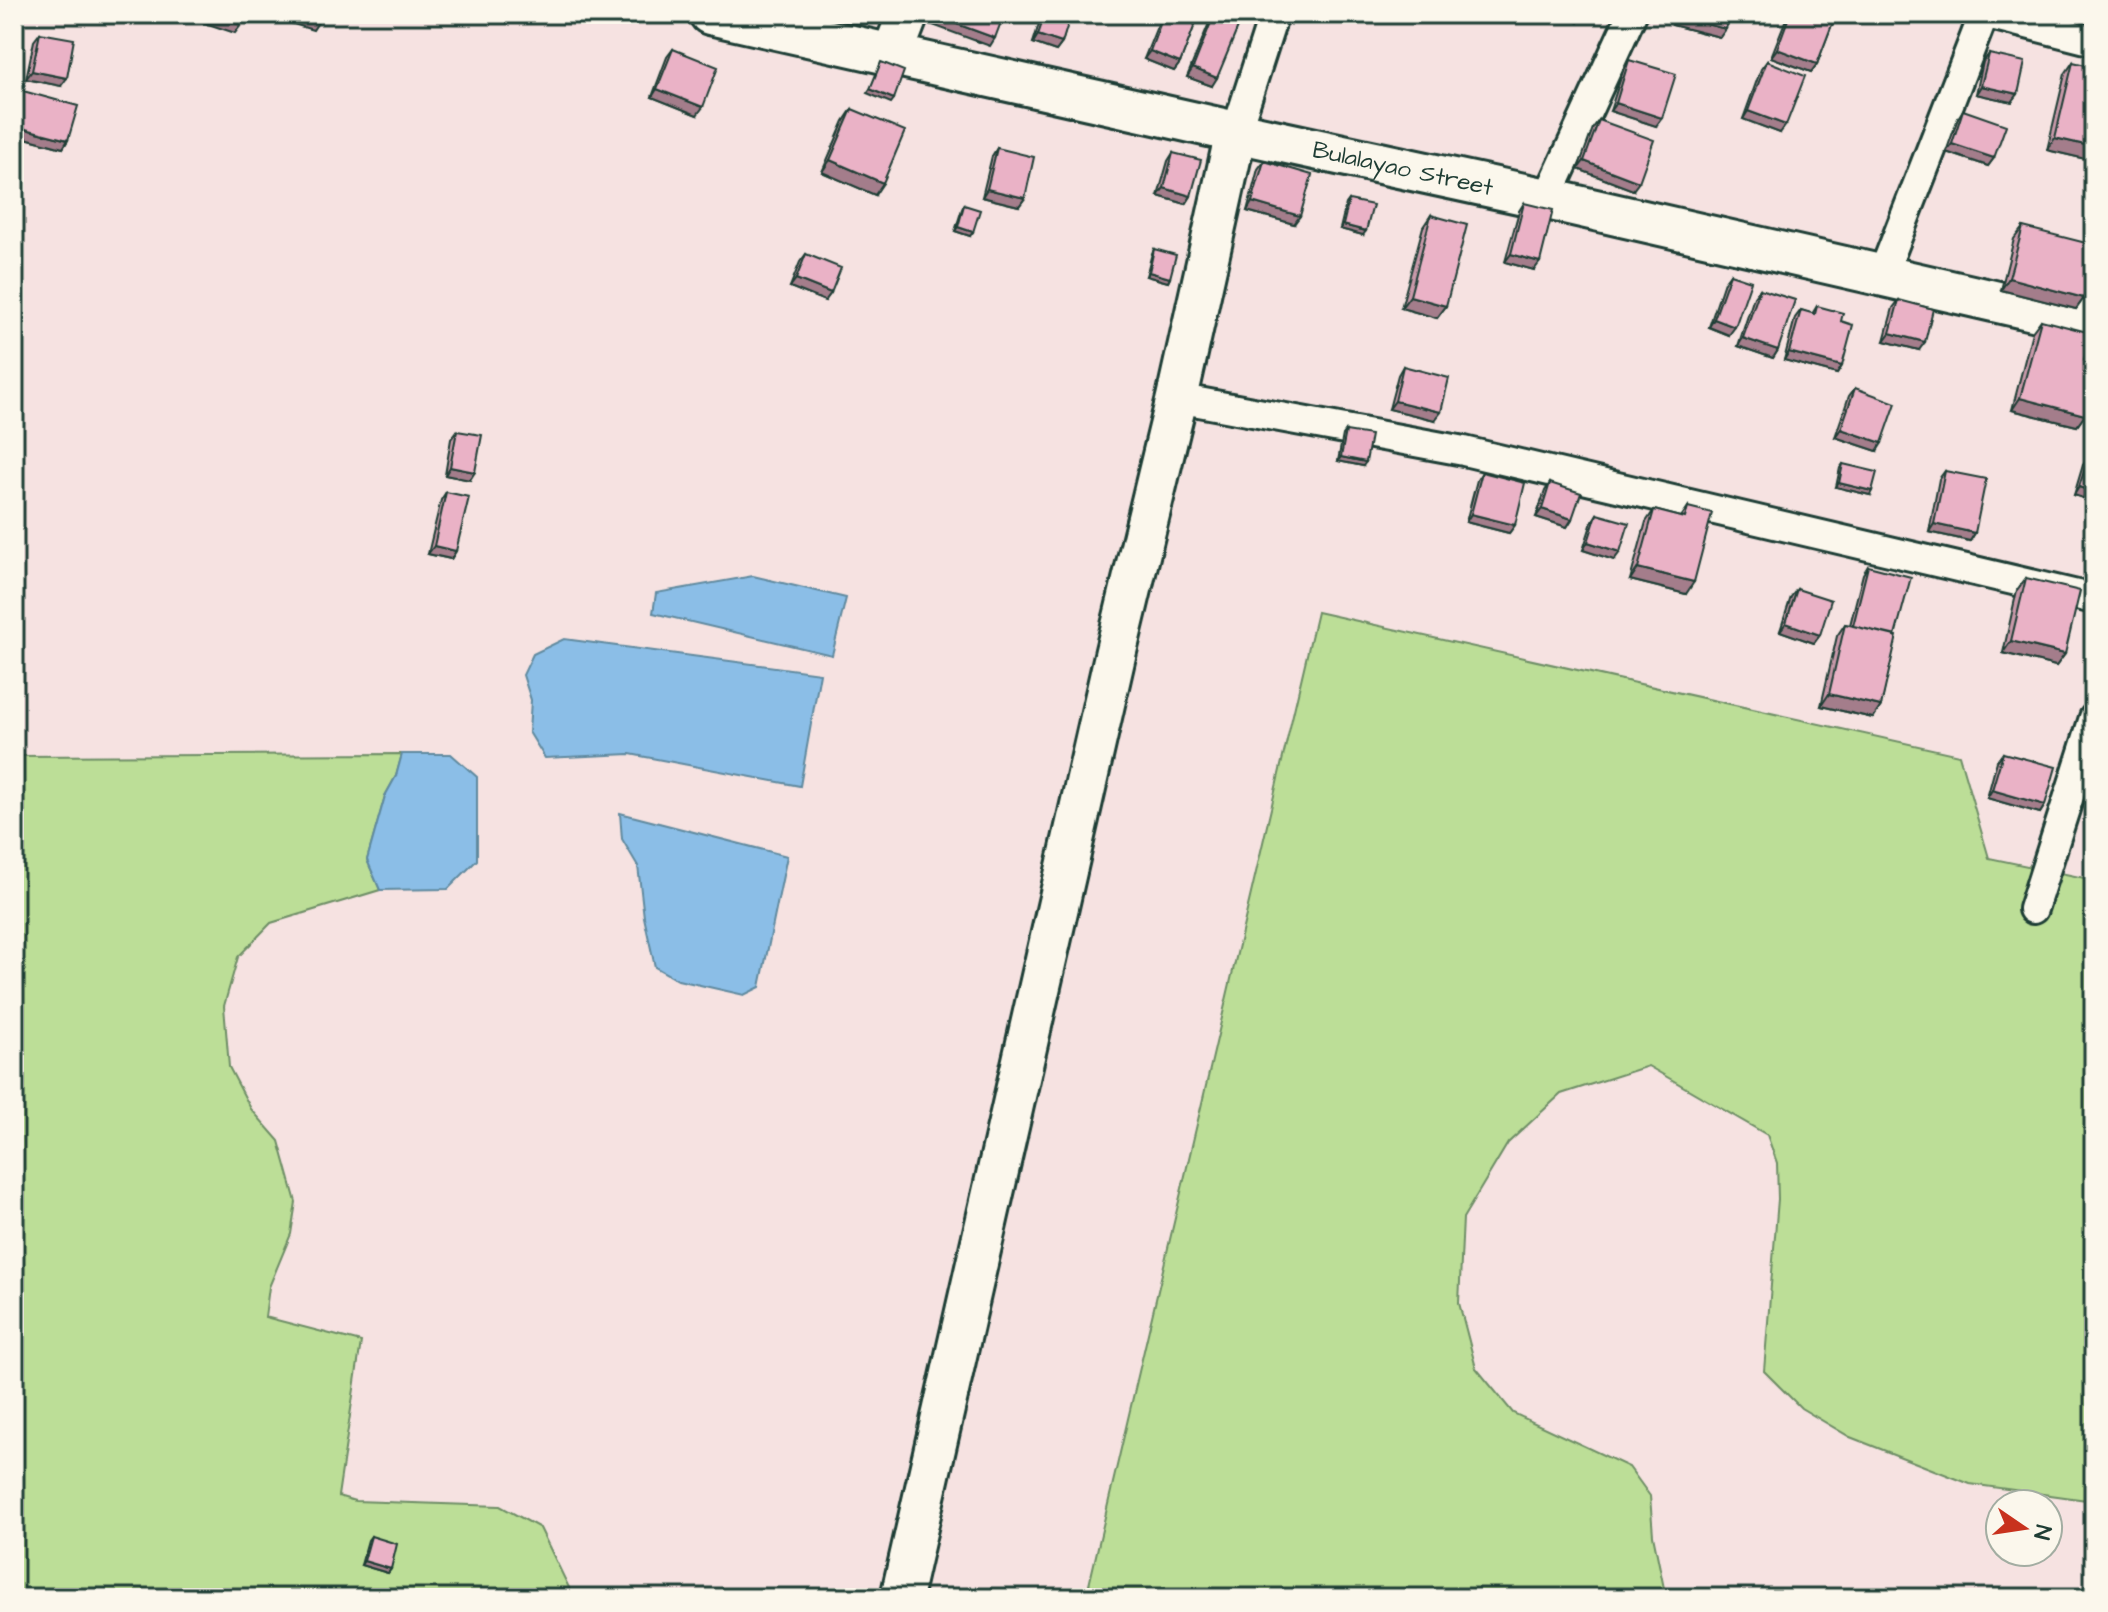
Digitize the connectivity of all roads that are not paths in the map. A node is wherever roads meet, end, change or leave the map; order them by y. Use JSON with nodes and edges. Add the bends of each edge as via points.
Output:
{"nodes":[{"id":1,"x":710,"y":14,"type":"edge"},
{"id":2,"x":908,"y":14,"type":"edge"},
{"id":3,"x":1274,"y":14,"type":"edge"},
{"id":4,"x":1632,"y":14,"type":"edge"},
{"id":5,"x":1985,"y":14,"type":"edge"},
{"id":6,"x":2094,"y":41,"type":"edge"},
{"id":7,"x":892,"y":55,"type":"junction"},
{"id":8,"x":1236,"y":132,"type":"junction"},
{"id":9,"x":1547,"y":199,"type":"junction"},
{"id":10,"x":1882,"y":276,"type":"junction"},
{"id":11,"x":2094,"y":324,"type":"edge"},
{"id":12,"x":1177,"y":398,"type":"junction"},
{"id":13,"x":2094,"y":599,"type":"edge"},
{"id":14,"x":2094,"y":718,"type":"edge"},
{"id":15,"x":2033,"y":909,"type":"dead end"},
{"id":16,"x":901,"y":1598,"type":"edge"}],
"edges":[{"from":1,"to":7,"type":"street","name":"Bulalayao Street"},
{"from":2,"to":7,"type":"street"},
{"from":3,"to":8,"type":"street"},
{"from":4,"to":9,"type":"street"},
{"from":5,"to":6,"type":"street"},
{"from":5,"to":10,"type":"street"},
{"from":7,"to":8,"type":"street","name":"Bulalayao Street"},
{"from":8,"to":9,"type":"street","name":"Bulalayao Street"},
{"from":8,"to":12,"type":"street"},
{"from":9,"to":10,"type":"street","name":"Bulalayao Street"},
{"from":10,"to":11,"type":"street","name":"Bulalayao Street"},
{"from":12,"to":13,"type":"street","via":[[1464,451]]},
{"from":12,"to":16,"type":"street"},
{"from":14,"to":15,"type":"street"}]}
